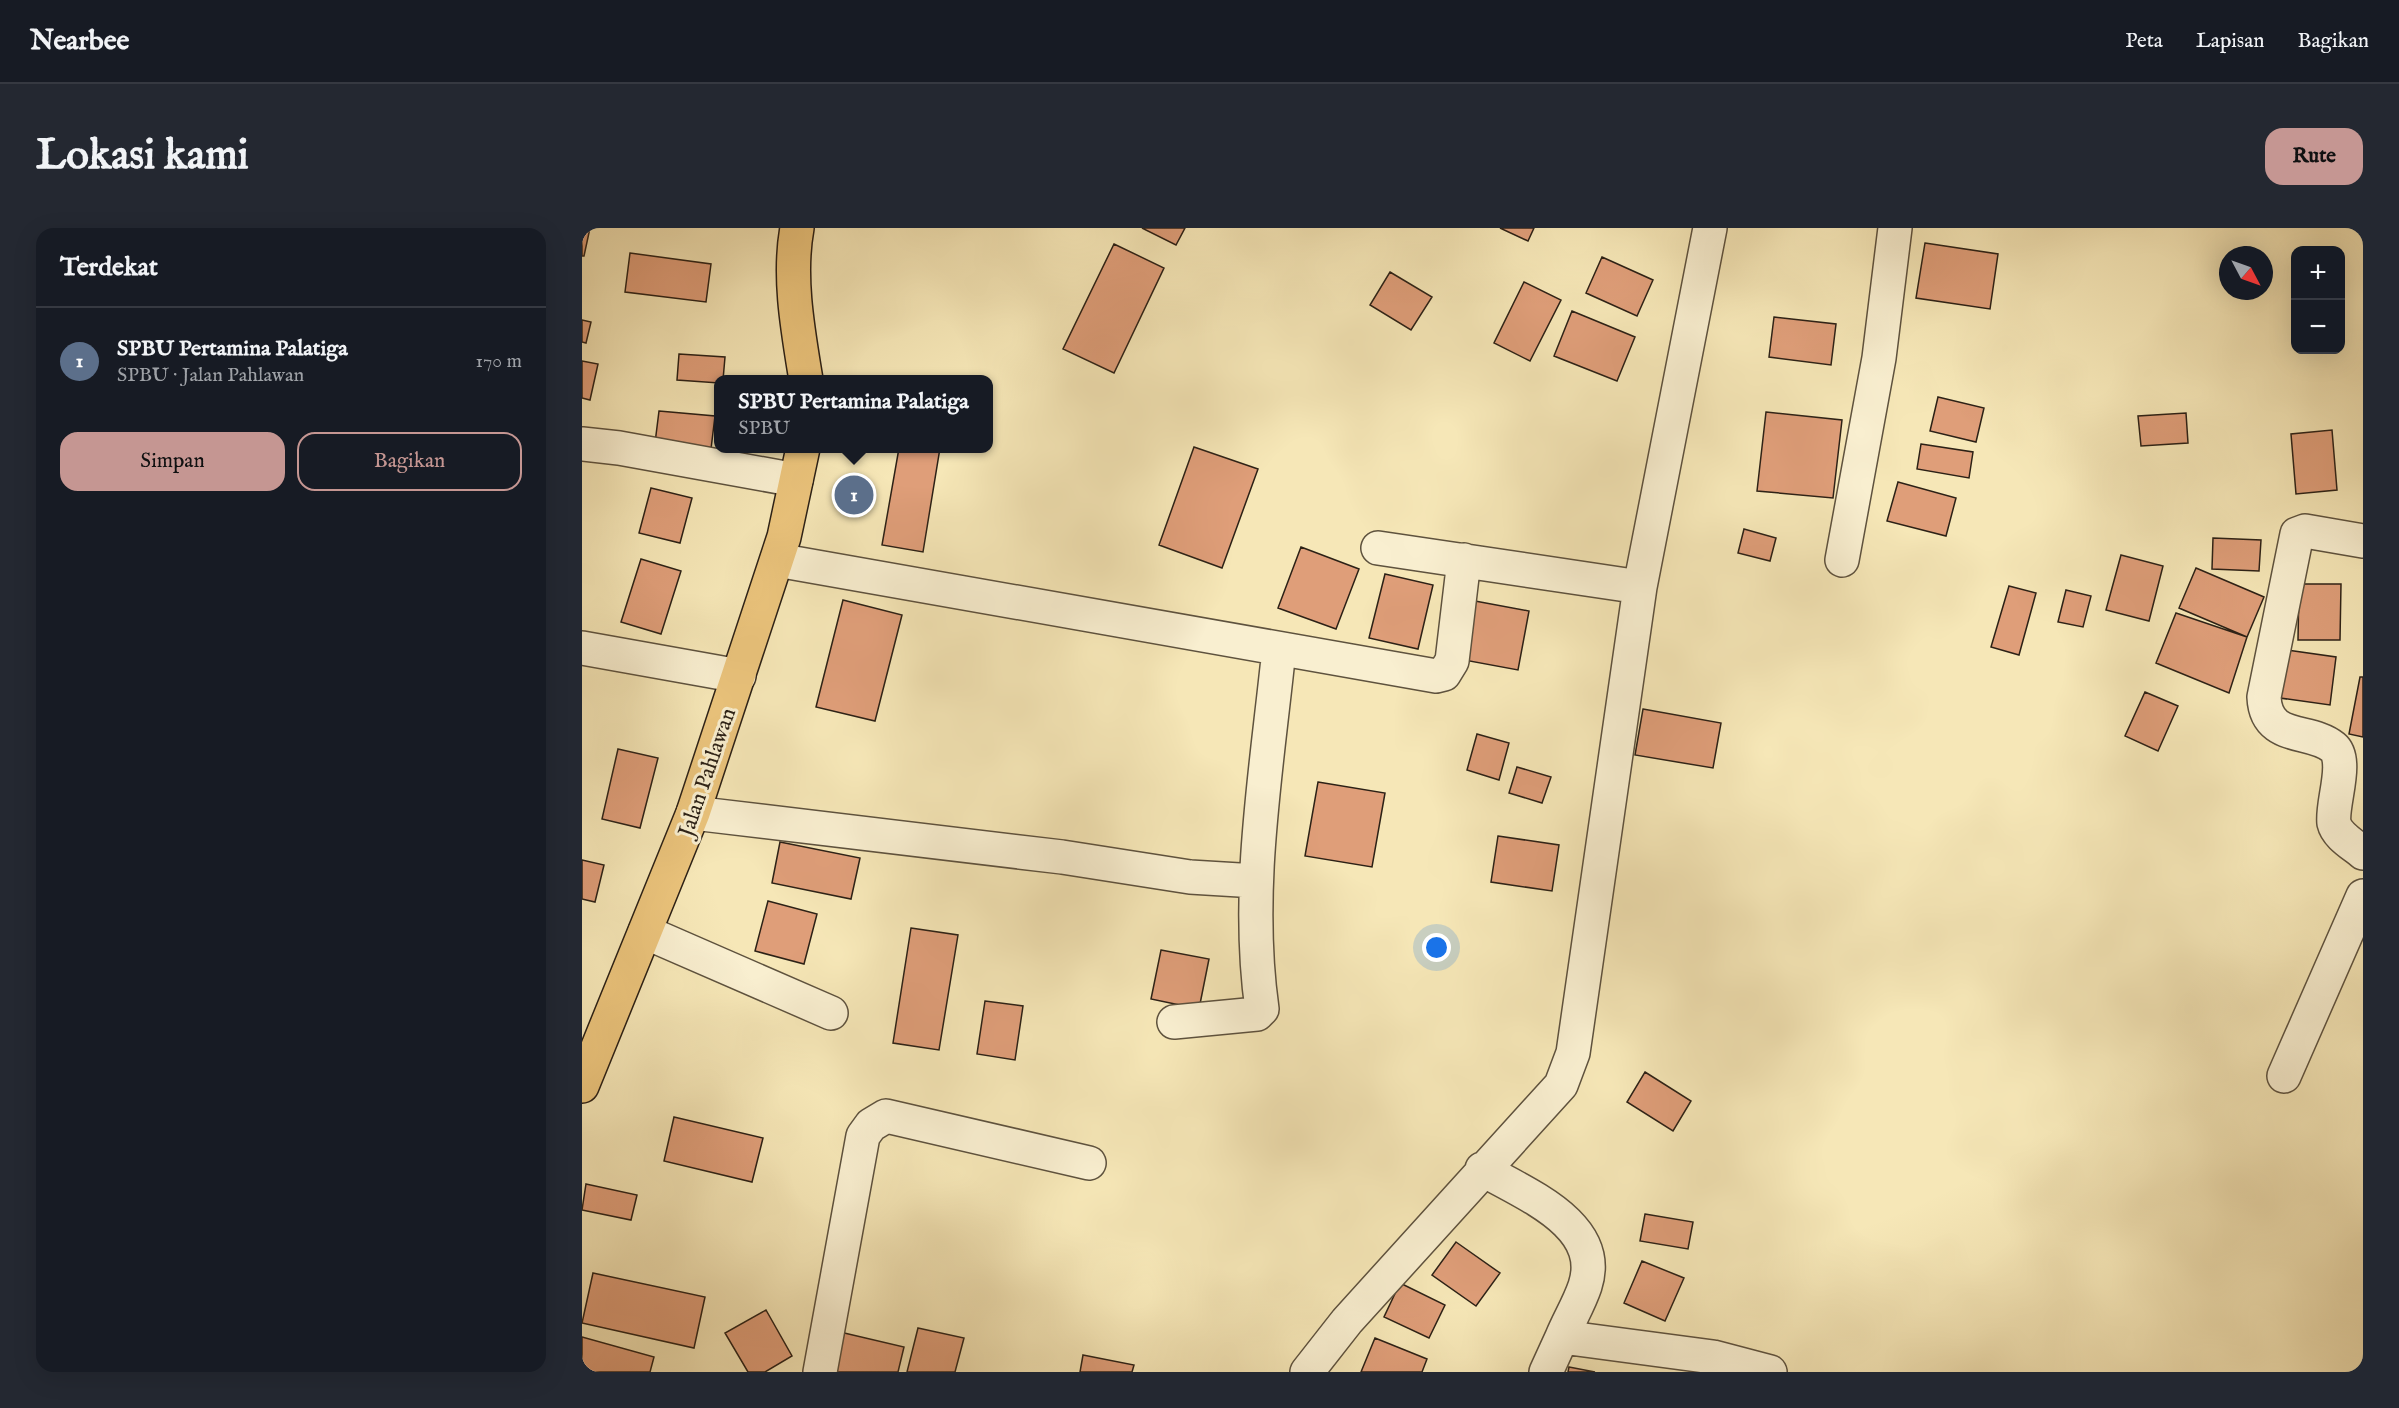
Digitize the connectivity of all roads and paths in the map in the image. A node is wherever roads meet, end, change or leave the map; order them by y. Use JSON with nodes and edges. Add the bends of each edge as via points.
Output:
{"nodes":[{"id":1,"x":797,"y":228,"type":"edge"},
{"id":2,"x":1710,"y":228,"type":"edge"},
{"id":3,"x":1895,"y":228,"type":"edge"},
{"id":4,"x":805,"y":375,"type":"edge"},
{"id":5,"x":582,"y":444,"type":"edge"},
{"id":6,"x":802,"y":453,"type":"edge"},
{"id":7,"x":796,"y":480,"type":"junction"},
{"id":8,"x":2363,"y":542,"type":"edge"},
{"id":9,"x":1378,"y":548,"type":"dead end"},
{"id":10,"x":777,"y":560,"type":"junction"},
{"id":11,"x":1464,"y":560,"type":"junction"},
{"id":12,"x":1842,"y":560,"type":"dead end"},
{"id":13,"x":1640,"y":586,"type":"junction"},
{"id":14,"x":582,"y":648,"type":"edge"},
{"id":15,"x":1279,"y":649,"type":"junction"},
{"id":16,"x":739,"y":676,"type":"junction"},
{"id":17,"x":693,"y":813,"type":"junction"},
{"id":18,"x":2363,"y":853,"type":"edge"},
{"id":19,"x":1256,"y":880,"type":"junction"},
{"id":20,"x":2363,"y":896,"type":"edge"},
{"id":21,"x":645,"y":932,"type":"junction"},
{"id":22,"x":831,"y":1013,"type":"dead end"},
{"id":23,"x":1174,"y":1022,"type":"dead end"},
{"id":24,"x":2284,"y":1076,"type":"dead end"},
{"id":25,"x":582,"y":1086,"type":"edge"},
{"id":26,"x":1089,"y":1163,"type":"dead end"},
{"id":27,"x":1482,"y":1169,"type":"junction"},
{"id":28,"x":1562,"y":1337,"type":"junction"},
{"id":29,"x":820,"y":1372,"type":"edge"},
{"id":30,"x":1307,"y":1372,"type":"edge"},
{"id":31,"x":1546,"y":1372,"type":"edge"},
{"id":32,"x":1770,"y":1372,"type":"edge"}],
"edges":[{"from":1,"to":4,"type":"highway","via":[[795,281]]},
{"from":2,"to":13,"type":"street"},
{"from":3,"to":12,"type":"street","via":[[1878,358]]},
{"from":5,"to":7,"type":"street"},
{"from":6,"to":7,"type":"highway","name":"Jalan Pahlawan"},
{"from":7,"to":10,"type":"highway","name":"Jalan Pahlawan"},
{"from":8,"to":18,"type":"street","via":[[2305,531],[2297,534],[2264,697],[2268,715],[2277,726],[2333,747],[2339,757],[2334,824]]},
{"from":9,"to":11,"type":"street"},
{"from":10,"to":15,"type":"street"},
{"from":10,"to":16,"type":"highway","name":"Jalan Pahlawan"},
{"from":11,"to":13,"type":"street"},
{"from":11,"to":15,"type":"street","via":[[1452,661],[1444,674],[1436,676]]},
{"from":13,"to":27,"type":"street","via":[[1573,1053],[1561,1085]]},
{"from":14,"to":16,"type":"street"},
{"from":15,"to":19,"type":"street"},
{"from":16,"to":17,"type":"highway","name":"Jalan Pahlawan"},
{"from":17,"to":19,"type":"street","via":[[1062,857],[1190,877]]},
{"from":17,"to":21,"type":"highway","name":"Jalan Pahlawan"},
{"from":19,"to":23,"type":"street","via":[[1260,1012]]},
{"from":20,"to":24,"type":"street"},
{"from":21,"to":22,"type":"street"},
{"from":21,"to":25,"type":"highway","name":"Jalan Pahlawan"},
{"from":26,"to":29,"type":"street","via":[[886,1116],[871,1125],[863,1136]]},
{"from":27,"to":28,"type":"street","via":[[1566,1219],[1584,1242],[1586,1285]]},
{"from":27,"to":30,"type":"street","via":[[1347,1321]]},
{"from":28,"to":31,"type":"street"},
{"from":28,"to":32,"type":"street","via":[[1713,1357]]}]}
